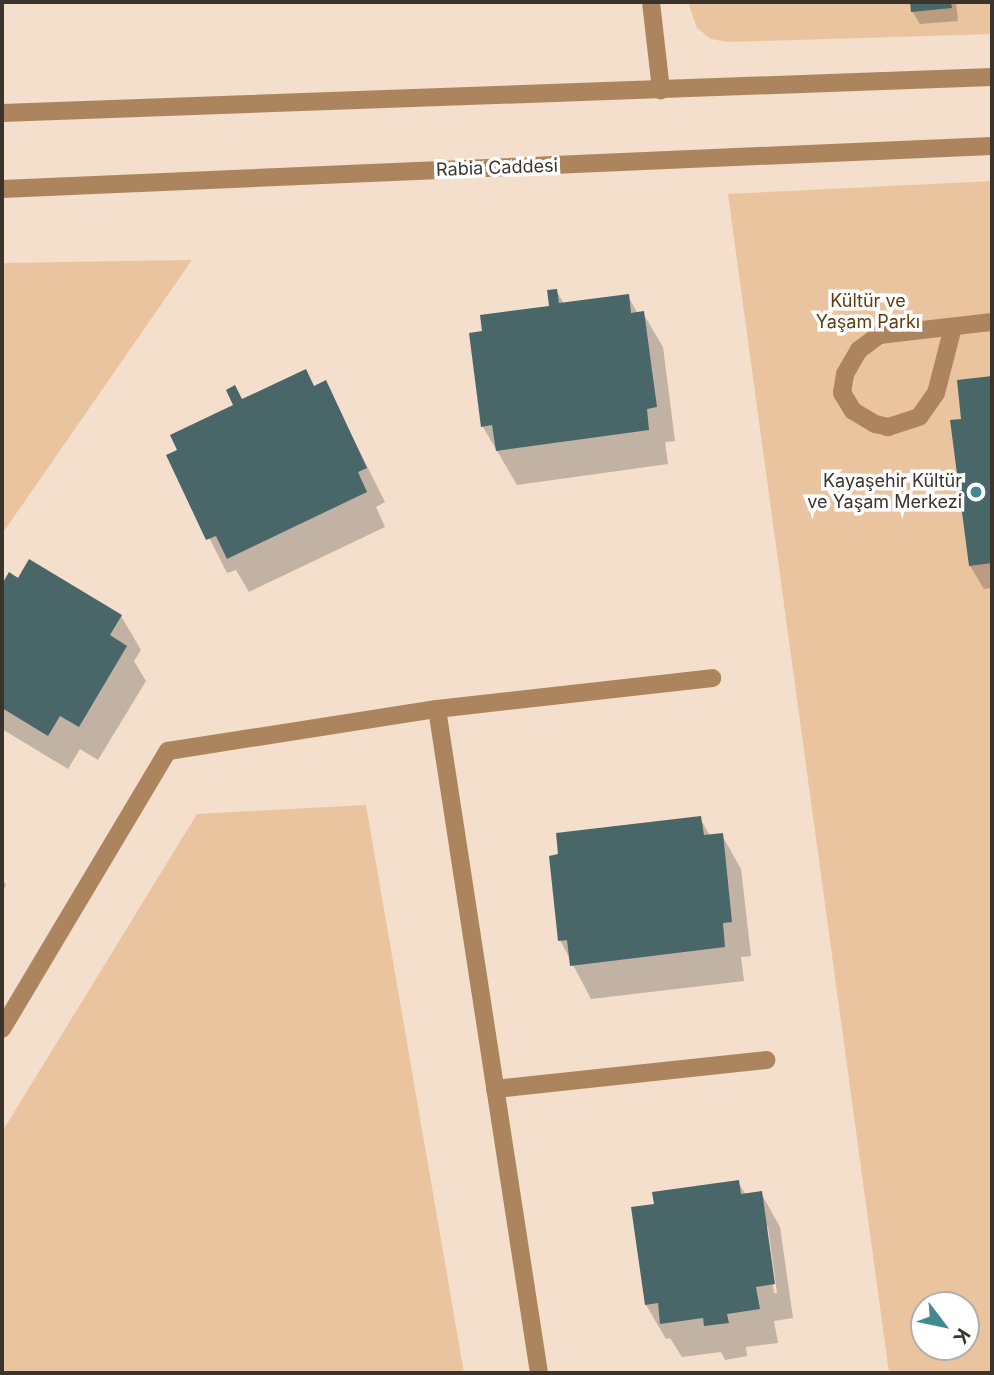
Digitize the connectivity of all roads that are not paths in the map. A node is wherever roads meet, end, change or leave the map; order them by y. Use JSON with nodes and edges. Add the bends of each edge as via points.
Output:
{"nodes":[{"id":1,"x":651,"y":2,"type":"edge"},
{"id":2,"x":992,"y":77,"type":"edge"},
{"id":3,"x":662,"y":90,"type":"junction"},
{"id":4,"x":2,"y":113,"type":"edge"},
{"id":5,"x":992,"y":146,"type":"edge"},
{"id":6,"x":2,"y":189,"type":"edge"},
{"id":7,"x":992,"y":322,"type":"edge"},
{"id":8,"x":953,"y":327,"type":"junction"},
{"id":9,"x":712,"y":678,"type":"dead end"},
{"id":10,"x":437,"y":709,"type":"junction"},
{"id":11,"x":2,"y":1029,"type":"edge"},
{"id":12,"x":766,"y":1060,"type":"dead end"},
{"id":13,"x":495,"y":1089,"type":"junction"},
{"id":14,"x":539,"y":1373,"type":"edge"}],
"edges":[{"from":1,"to":3,"type":"street"},
{"from":2,"to":3,"type":"street"},
{"from":3,"to":4,"type":"street"},
{"from":5,"to":6,"type":"street","name":"Rabia Caddesi"},
{"from":7,"to":8,"type":"street"},
{"from":8,"to":8,"type":"street","via":[[878,335],[859,350],[845,374],[842,393],[853,411],[888,427],[919,417],[936,393]]},
{"from":9,"to":10,"type":"street"},
{"from":10,"to":11,"type":"street","via":[[168,751]]},
{"from":10,"to":13,"type":"street"},
{"from":12,"to":13,"type":"street"},
{"from":13,"to":14,"type":"street"}]}
